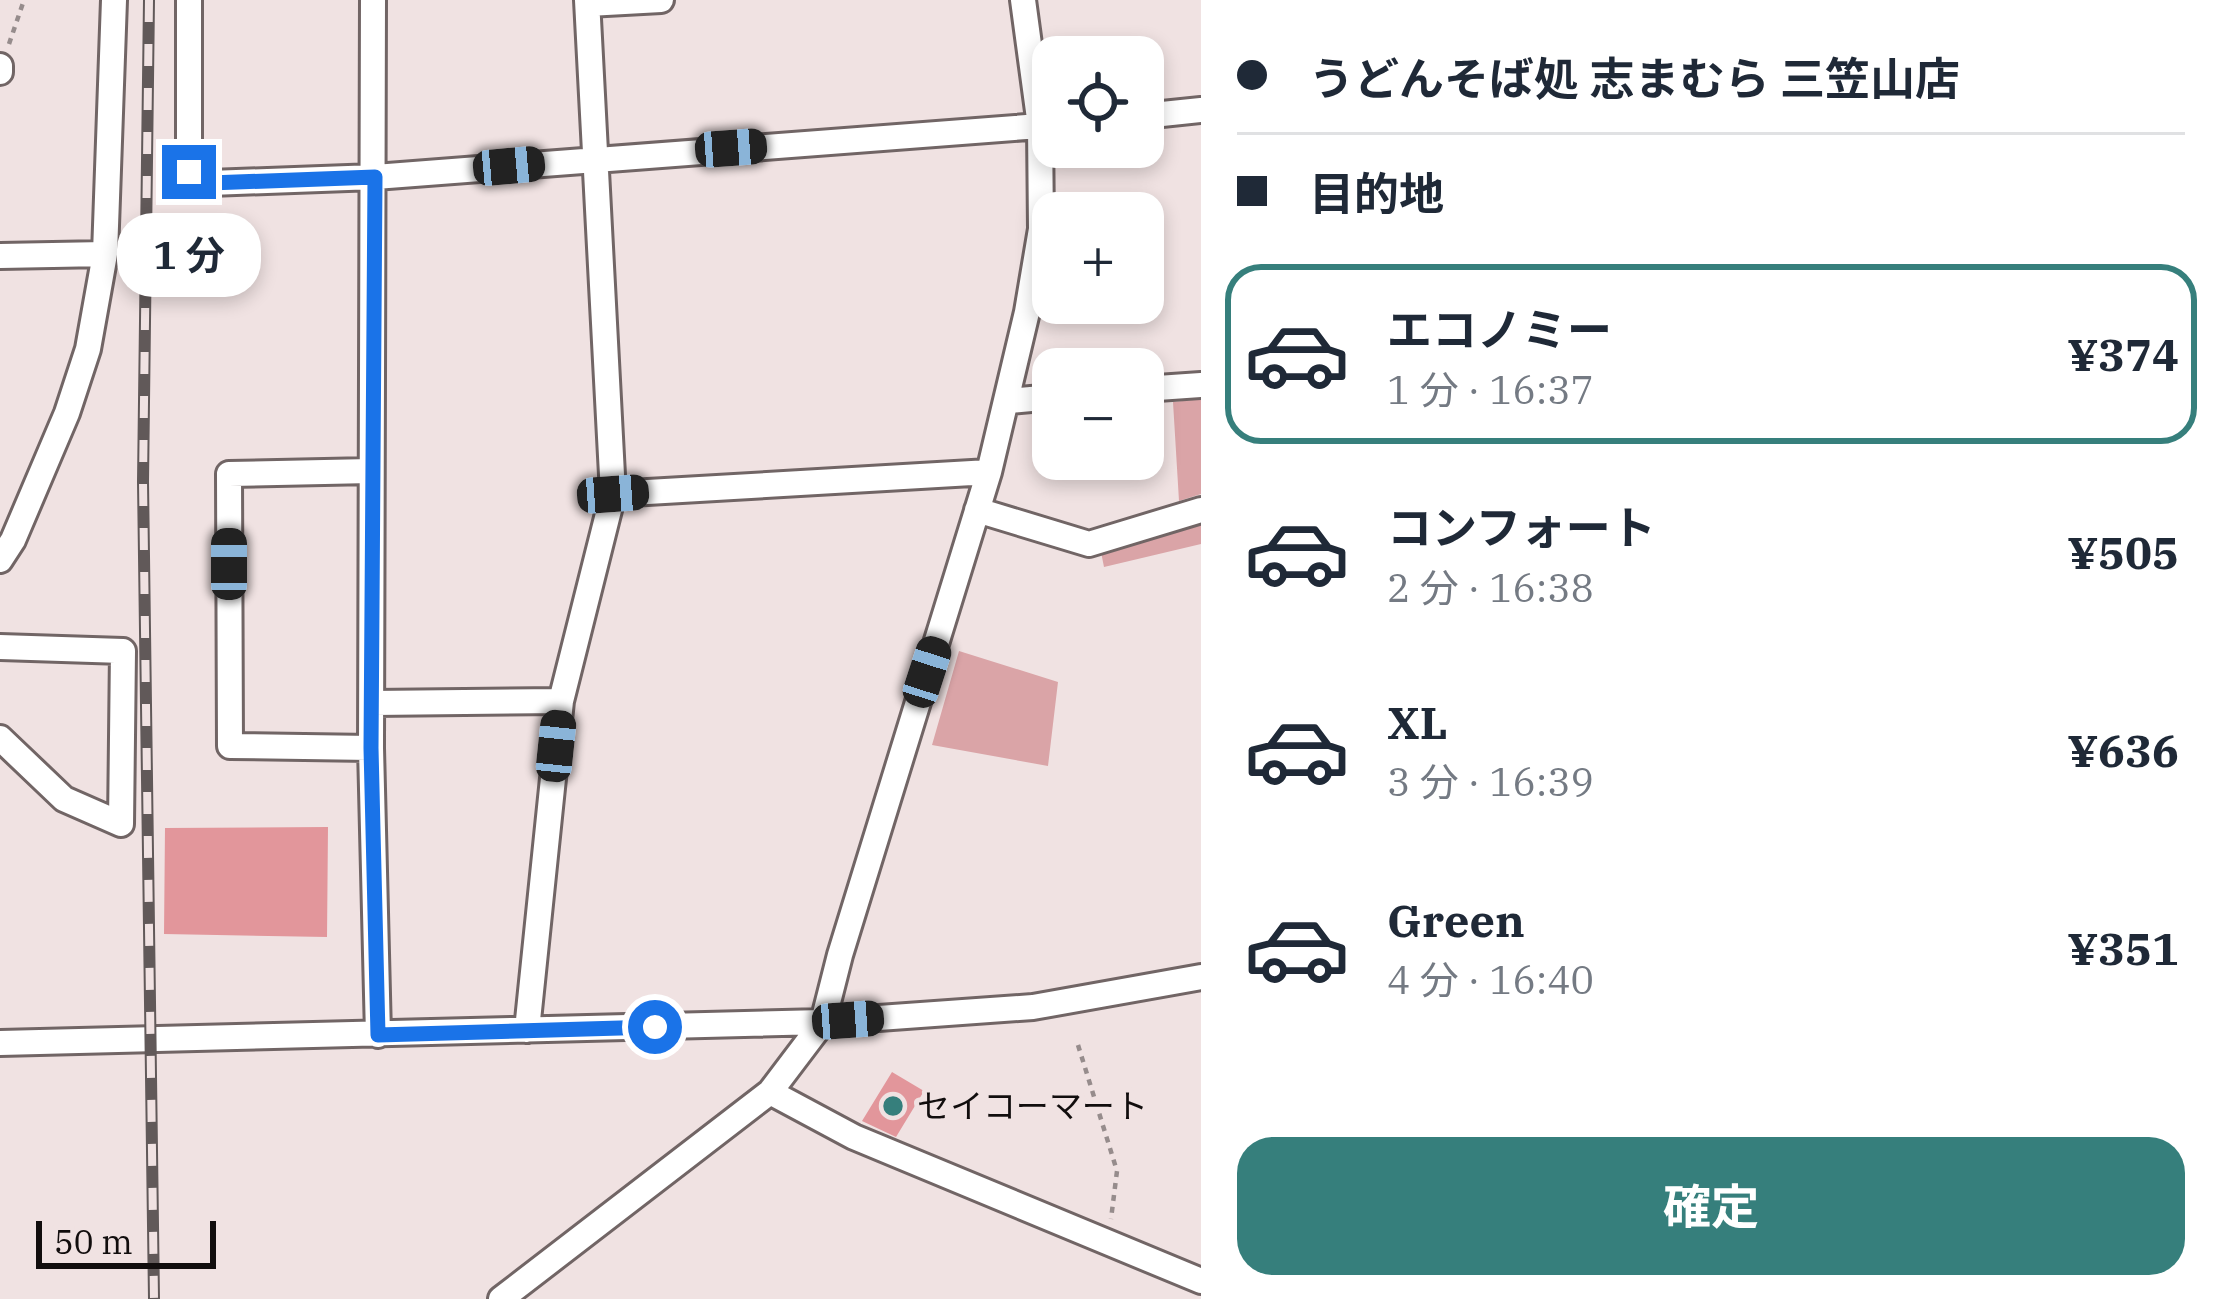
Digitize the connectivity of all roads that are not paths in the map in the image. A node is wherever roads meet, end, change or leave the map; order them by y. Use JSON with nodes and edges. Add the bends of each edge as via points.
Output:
{"nodes":[{"id":1,"x":114,"y":0,"type":"edge"},
{"id":2,"x":189,"y":0,"type":"edge"},
{"id":3,"x":373,"y":0,"type":"edge"},
{"id":4,"x":661,"y":0,"type":"edge"},
{"id":5,"x":1023,"y":0,"type":"edge"},
{"id":6,"x":588,"y":2,"type":"edge"},
{"id":7,"x":1032,"y":47,"type":"edge"},
{"id":8,"x":1201,"y":110,"type":"edge"},
{"id":9,"x":1164,"y":114,"type":"edge"},
{"id":10,"x":1032,"y":126,"type":"edge"},
{"id":11,"x":599,"y":158,"type":"junction"},
{"id":12,"x":1045,"y":168,"type":"edge"},
{"id":13,"x":375,"y":177,"type":"junction"},
{"id":14,"x":105,"y":254,"type":"junction"},
{"id":15,"x":0,"y":256,"type":"edge"},
{"id":16,"x":1201,"y":385,"type":"edge"},
{"id":17,"x":1164,"y":388,"type":"edge"},
{"id":18,"x":1032,"y":399,"type":"edge"},
{"id":19,"x":1009,"y":401,"type":"junction"},
{"id":20,"x":371,"y":471,"type":"junction"},
{"id":21,"x":989,"y":472,"type":"junction"},
{"id":22,"x":613,"y":494,"type":"junction"},
{"id":23,"x":977,"y":510,"type":"junction"},
{"id":24,"x":1201,"y":510,"type":"edge"},
{"id":25,"x":4,"y":546,"type":"edge"},
{"id":26,"x":0,"y":647,"type":"edge"},
{"id":27,"x":561,"y":701,"type":"junction"},
{"id":28,"x":374,"y":704,"type":"junction"},
{"id":29,"x":0,"y":738,"type":"edge"},
{"id":30,"x":371,"y":748,"type":"junction"},
{"id":31,"x":1201,"y":977,"type":"edge"},
{"id":32,"x":823,"y":1022,"type":"junction"},
{"id":33,"x":527,"y":1030,"type":"junction"},
{"id":34,"x":378,"y":1035,"type":"junction"},
{"id":35,"x":0,"y":1042,"type":"edge"},
{"id":36,"x":770,"y":1092,"type":"junction"},
{"id":37,"x":1201,"y":1281,"type":"edge"},
{"id":38,"x":506,"y":1298,"type":"edge"}],
"edges":[{"from":1,"to":14,"type":"street"},
{"from":2,"to":13,"type":"street","via":[[189,172],[210,183]]},
{"from":3,"to":13,"type":"street"},
{"from":4,"to":6,"type":"street"},
{"from":5,"to":7,"type":"street"},
{"from":6,"to":11,"type":"street"},
{"from":8,"to":9,"type":"street"},
{"from":10,"to":11,"type":"street"},
{"from":11,"to":13,"type":"street"},
{"from":11,"to":22,"type":"street"},
{"from":12,"to":19,"type":"street"},
{"from":13,"to":20,"type":"street"},
{"from":14,"to":15,"type":"street"},
{"from":14,"to":25,"type":"street","via":[[81,370]]},
{"from":16,"to":17,"type":"street"},
{"from":18,"to":19,"type":"street"},
{"from":19,"to":21,"type":"street"},
{"from":20,"to":28,"type":"street"},
{"from":20,"to":30,"type":"street","via":[[229,474],[230,746]]},
{"from":21,"to":22,"type":"street"},
{"from":21,"to":23,"type":"street"},
{"from":22,"to":27,"type":"street"},
{"from":23,"to":24,"type":"street","via":[[1089,544]]},
{"from":23,"to":32,"type":"street"},
{"from":26,"to":29,"type":"street","via":[[123,651],[121,824],[64,799]]},
{"from":27,"to":28,"type":"street"},
{"from":27,"to":33,"type":"street"},
{"from":28,"to":30,"type":"street"},
{"from":30,"to":34,"type":"street"},
{"from":31,"to":32,"type":"street","via":[[1033,1007]]},
{"from":32,"to":33,"type":"street"},
{"from":32,"to":36,"type":"street"},
{"from":33,"to":34,"type":"street"},
{"from":34,"to":35,"type":"street"},
{"from":36,"to":37,"type":"street","via":[[854,1137]]},
{"from":36,"to":38,"type":"street"}]}
